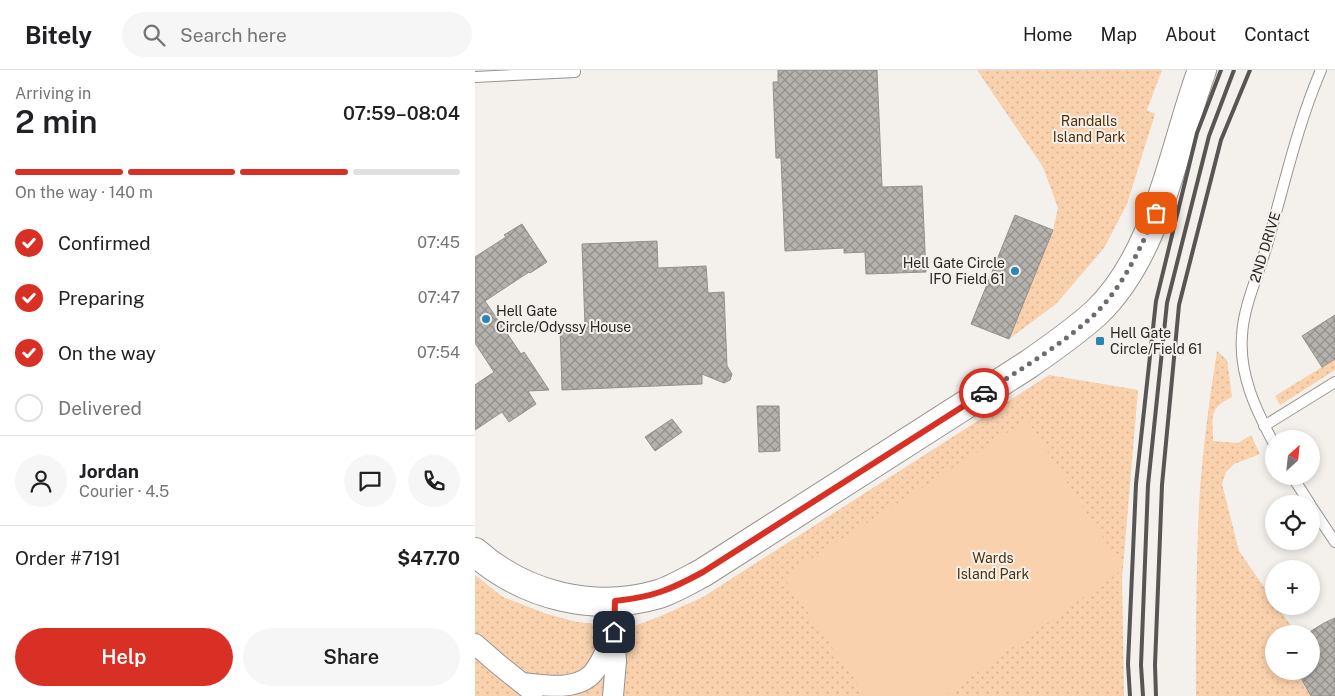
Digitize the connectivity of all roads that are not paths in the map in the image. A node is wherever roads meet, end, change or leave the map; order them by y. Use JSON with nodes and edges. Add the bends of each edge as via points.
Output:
{"nodes":[{"id":1,"x":1202,"y":70,"type":"edge"},
{"id":2,"x":1321,"y":70,"type":"edge"},
{"id":3,"x":575,"y":72,"type":"dead end"},
{"id":4,"x":475,"y":78,"type":"edge"},
{"id":5,"x":1335,"y":382,"type":"edge"},
{"id":6,"x":1264,"y":426,"type":"junction"},
{"id":7,"x":1266,"y":430,"type":"edge"},
{"id":8,"x":1320,"y":519,"type":"edge"},
{"id":9,"x":1335,"y":542,"type":"edge"},
{"id":10,"x":475,"y":552,"type":"edge"},
{"id":11,"x":615,"y":601,"type":"junction"},
{"id":12,"x":614,"y":632,"type":"junction"},
{"id":13,"x":475,"y":644,"type":"edge"},
{"id":14,"x":522,"y":683,"type":"junction"},
{"id":15,"x":539,"y":696,"type":"edge"},
{"id":16,"x":613,"y":696,"type":"edge"}],
"edges":[{"from":1,"to":11,"type":"street","via":[[1153,220],[1130,268],[1096,312],[1029,364],[703,572],[661,594]]},
{"from":2,"to":6,"type":"lane","name":"2ND DRIVE","via":[[1300,125],[1242,335],[1244,371]]},
{"from":3,"to":4,"type":"lane"},
{"from":5,"to":6,"type":"lane"},
{"from":6,"to":7,"type":"lane","name":"2ND DRIVE"},
{"from":8,"to":9,"type":"lane"},
{"from":10,"to":11,"type":"street","via":[[512,580],[535,590],[583,601]]},
{"from":11,"to":12,"type":"street"},
{"from":12,"to":14,"type":"street","via":[[597,667],[583,681],[559,686]]},
{"from":12,"to":16,"type":"street"},
{"from":13,"to":14,"type":"street"},
{"from":14,"to":15,"type":"street"}]}
